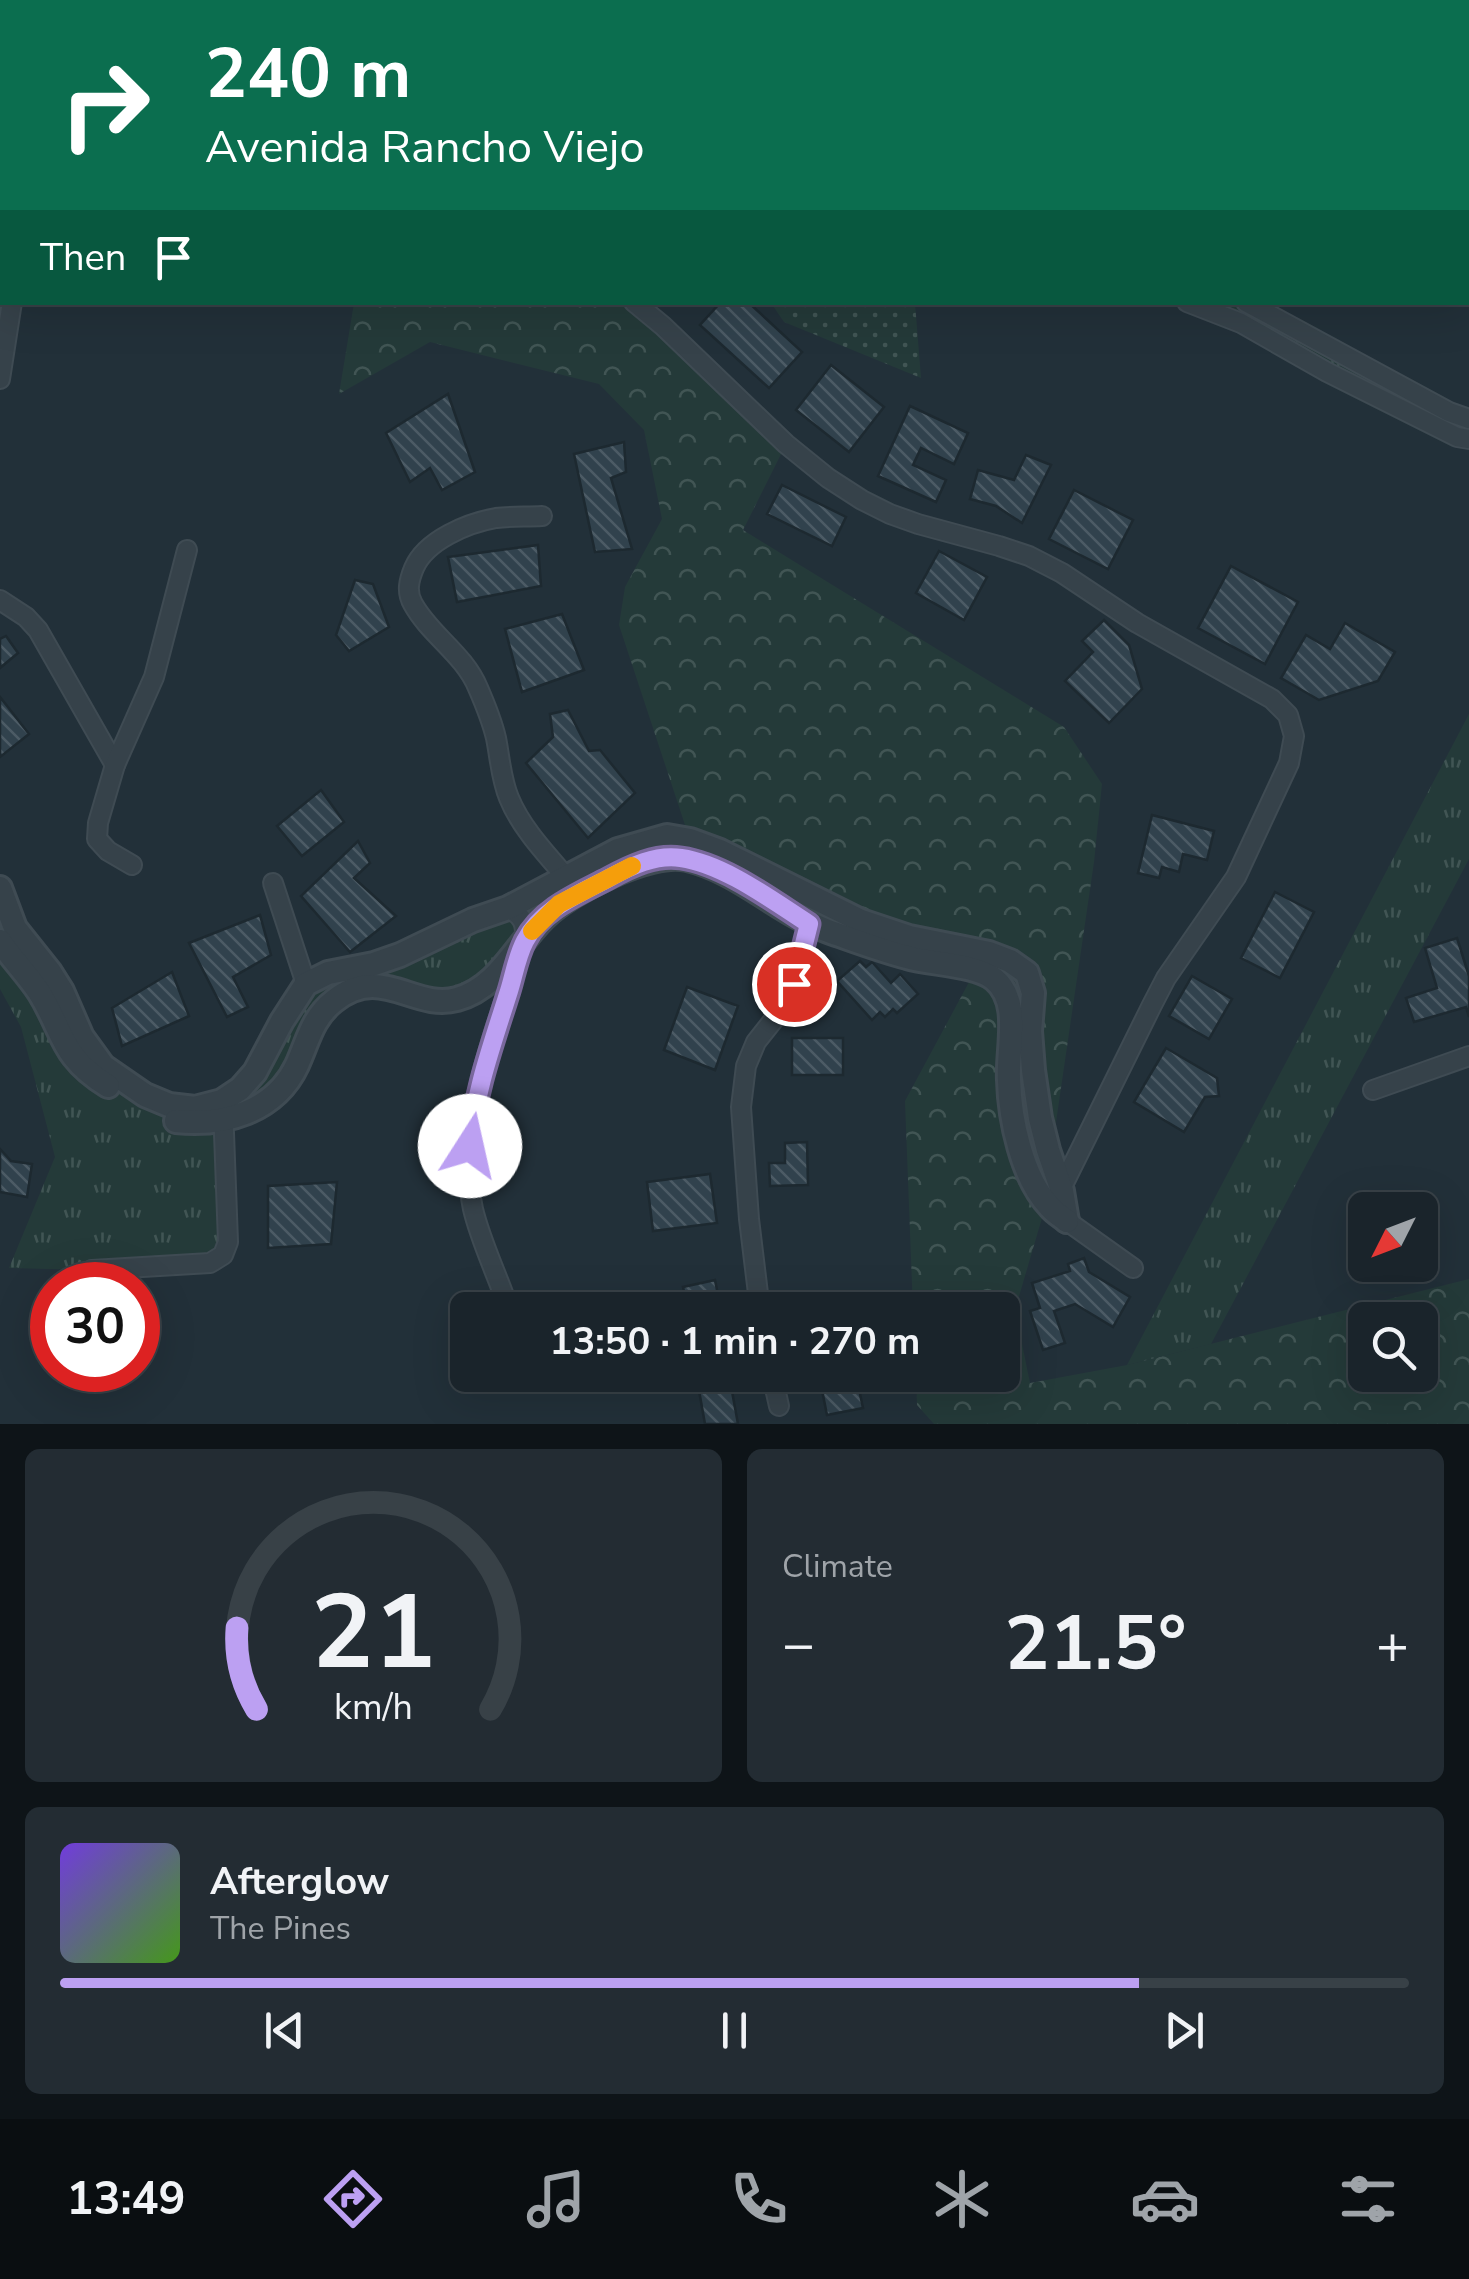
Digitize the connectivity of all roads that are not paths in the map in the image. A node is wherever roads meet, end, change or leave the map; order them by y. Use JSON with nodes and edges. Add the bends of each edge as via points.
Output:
{"nodes":[{"id":1,"x":12,"y":305,"type":"edge"},
{"id":2,"x":638,"y":305,"type":"edge"},
{"id":3,"x":1195,"y":305,"type":"edge"},
{"id":4,"x":1252,"y":305,"type":"edge"},
{"id":5,"x":0,"y":379,"type":"edge"},
{"id":6,"x":1469,"y":419,"type":"edge"},
{"id":7,"x":1469,"y":439,"type":"edge"},
{"id":8,"x":542,"y":516,"type":"dead end"},
{"id":9,"x":187,"y":550,"type":"dead end"},
{"id":10,"x":0,"y":600,"type":"edge"},
{"id":11,"x":114,"y":765,"type":"junction"},
{"id":12,"x":132,"y":865,"type":"dead end"},
{"id":13,"x":273,"y":883,"type":"dead end"},
{"id":14,"x":572,"y":885,"type":"junction"},
{"id":15,"x":0,"y":890,"type":"edge"},
{"id":16,"x":816,"y":899,"type":"junction"},
{"id":17,"x":508,"y":908,"type":"junction"},
{"id":18,"x":809,"y":924,"type":"junction"},
{"id":19,"x":525,"y":940,"type":"junction"},
{"id":20,"x":0,"y":942,"type":"edge"},
{"id":21,"x":306,"y":984,"type":"junction"},
{"id":22,"x":1469,"y":1056,"type":"edge"},
{"id":23,"x":1373,"y":1090,"type":"dead end"},
{"id":24,"x":223,"y":1110,"type":"junction"},
{"id":25,"x":1055,"y":1199,"type":"junction"},
{"id":26,"x":1067,"y":1222,"type":"joint"},
{"id":27,"x":160,"y":1265,"type":"edge"},
{"id":28,"x":1133,"y":1268,"type":"dead end"},
{"id":29,"x":503,"y":1292,"type":"edge"},
{"id":30,"x":758,"y":1292,"type":"edge"},
{"id":31,"x":776,"y":1392,"type":"edge"},
{"id":32,"x":779,"y":1406,"type":"dead end"}],
"edges":[{"from":1,"to":5,"type":"street"},
{"from":2,"to":25,"type":"street","via":[[786,444],[862,500],[1062,573],[1272,699],[1288,715],[1294,736],[1290,763],[1251,849],[1166,978]]},
{"from":3,"to":7,"type":"street"},
{"from":4,"to":6,"type":"street"},
{"from":8,"to":14,"type":"street","via":[[465,527],[436,542],[408,581],[410,601],[474,680],[509,798]]},
{"from":9,"to":11,"type":"street","via":[[154,677]]},
{"from":10,"to":11,"type":"street","via":[[38,630]]},
{"from":11,"to":12,"type":"street","via":[[98,839]]},
{"from":13,"to":21,"type":"street"},
{"from":14,"to":16,"type":"street","via":[[618,850],[667,836],[720,851]]},
{"from":14,"to":17,"type":"street"},
{"from":14,"to":18,"type":"street","via":[[648,860],[686,858]]},
{"from":14,"to":19,"type":"street"},
{"from":15,"to":24,"type":"street","via":[[15,928],[62,990],[82,1037],[104,1066],[169,1105]]},
{"from":16,"to":18,"type":"street","via":[[822,914]]},
{"from":16,"to":25,"type":"street","via":[[909,937],[1010,960],[1026,973],[1033,993],[1032,1070]]},
{"from":17,"to":19,"type":"street","via":[[526,924]]},
{"from":17,"to":21,"type":"street","via":[[387,960]]},
{"from":18,"to":25,"type":"street","via":[[909,958],[991,976],[1005,990],[1015,1135],[1025,1167]]},
{"from":18,"to":30,"type":"street","via":[[794,984],[746,1066],[741,1107]]},
{"from":19,"to":24,"type":"street","via":[[486,984],[455,1000],[356,987],[318,1016],[284,1087],[251,1112]]},
{"from":19,"to":29,"type":"street","via":[[471,1126],[468,1168],[474,1210]]},
{"from":20,"to":24,"type":"street","via":[[41,995],[76,1062],[94,1077],[172,1120],[199,1124]]},
{"from":21,"to":24,"type":"street","via":[[255,1072]]},
{"from":22,"to":23,"type":"street"},
{"from":24,"to":27,"type":"street","via":[[223,1255]]},
{"from":25,"to":26,"type":"street"},
{"from":26,"to":28,"type":"street"},
{"from":31,"to":32,"type":"street"}]}
